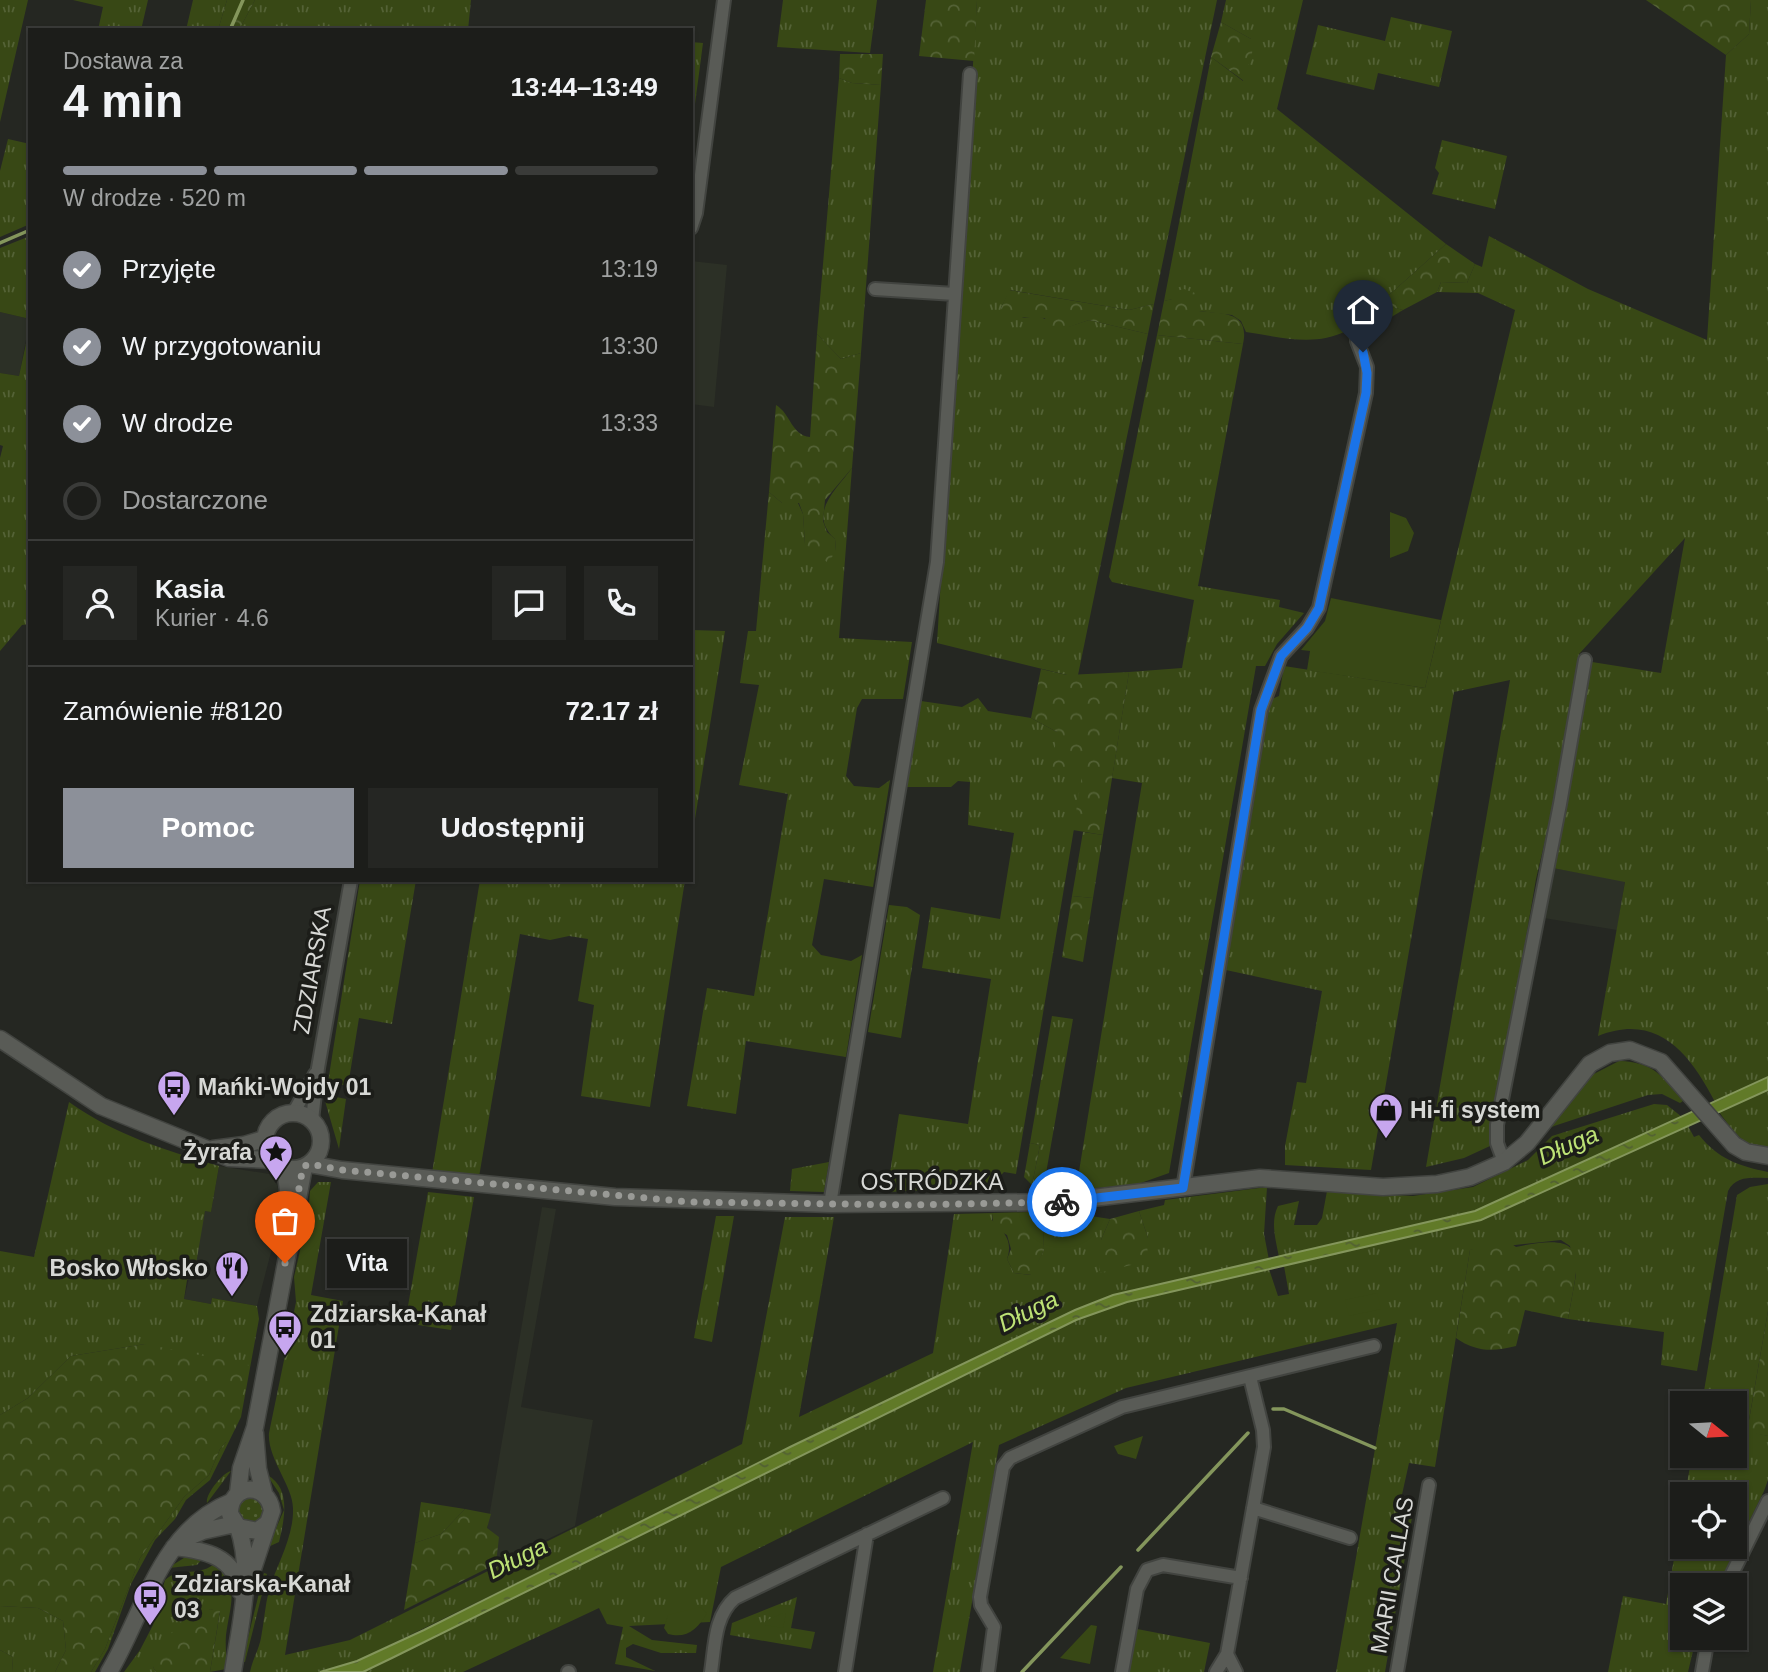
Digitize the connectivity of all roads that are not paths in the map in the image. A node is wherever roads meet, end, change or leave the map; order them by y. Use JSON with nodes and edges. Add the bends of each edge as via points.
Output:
{"nodes":[{"id":1,"x":724,"y":0,"type":"edge"},
{"id":2,"x":970,"y":75,"type":"dead end"},
{"id":3,"x":693,"y":223,"type":"edge"},
{"id":4,"x":875,"y":289,"type":"dead end"},
{"id":5,"x":955,"y":294,"type":"junction"},
{"id":6,"x":1357,"y":341,"type":"dead end"},
{"id":7,"x":1585,"y":660,"type":"dead end"},
{"id":8,"x":351,"y":882,"type":"edge"},
{"id":9,"x":0,"y":1040,"type":"edge"},
{"id":10,"x":318,"y":1068,"type":"junction"},
{"id":11,"x":294,"y":1112,"type":"junction"},
{"id":12,"x":312,"y":1120,"type":"junction"},
{"id":13,"x":264,"y":1139,"type":"junction"},
{"id":14,"x":320,"y":1147,"type":"junction"},
{"id":15,"x":213,"y":1149,"type":"junction"},
{"id":16,"x":1768,"y":1156,"type":"edge"},
{"id":17,"x":1504,"y":1162,"type":"junction"},
{"id":18,"x":278,"y":1164,"type":"junction"},
{"id":19,"x":306,"y":1166,"type":"junction"},
{"id":20,"x":359,"y":1171,"type":"junction"},
{"id":21,"x":1183,"y":1188,"type":"junction"},
{"id":22,"x":831,"y":1204,"type":"junction"},
{"id":23,"x":293,"y":1226,"type":"junction"},
{"id":24,"x":1374,"y":1346,"type":"dead end"},
{"id":25,"x":1250,"y":1377,"type":"junction"},
{"id":26,"x":255,"y":1427,"type":"junction"},
{"id":27,"x":241,"y":1468,"type":"junction"},
{"id":28,"x":1429,"y":1485,"type":"dead end"},
{"id":29,"x":264,"y":1493,"type":"junction"},
{"id":30,"x":235,"y":1498,"type":"junction"},
{"id":31,"x":943,"y":1498,"type":"dead end"},
{"id":32,"x":1768,"y":1501,"type":"edge"},
{"id":33,"x":1253,"y":1508,"type":"junction"},
{"id":34,"x":208,"y":1511,"type":"junction"},
{"id":35,"x":268,"y":1523,"type":"junction"},
{"id":36,"x":236,"y":1525,"type":"junction"},
{"id":37,"x":867,"y":1534,"type":"junction"},
{"id":38,"x":1350,"y":1538,"type":"dead end"},
{"id":39,"x":178,"y":1544,"type":"junction"},
{"id":40,"x":1732,"y":1573,"type":"edge"},
{"id":41,"x":1241,"y":1578,"type":"junction"},
{"id":42,"x":244,"y":1600,"type":"junction"},
{"id":43,"x":1706,"y":1650,"type":"edge"},
{"id":44,"x":1227,"y":1654,"type":"junction"},
{"id":45,"x":109,"y":1672,"type":"edge"},
{"id":46,"x":233,"y":1672,"type":"edge"},
{"id":47,"x":711,"y":1672,"type":"edge"},
{"id":48,"x":845,"y":1672,"type":"edge"},
{"id":49,"x":988,"y":1672,"type":"edge"},
{"id":50,"x":1122,"y":1672,"type":"edge"},
{"id":51,"x":1216,"y":1672,"type":"edge"},
{"id":52,"x":1236,"y":1672,"type":"edge"},
{"id":53,"x":1397,"y":1672,"type":"edge"},
{"id":54,"x":1702,"y":1672,"type":"edge"}],
"edges":[{"from":1,"to":3,"type":"street"},
{"from":2,"to":5,"type":"street"},
{"from":4,"to":5,"type":"street"},
{"from":5,"to":22,"type":"street","via":[[937,562]]},
{"from":6,"to":21,"type":"street","via":[[1367,367],[1366,393],[1319,608],[1281,656],[1261,710]]},
{"from":7,"to":17,"type":"street","via":[[1497,1125]]},
{"from":8,"to":10,"type":"street","name":"ZDZIARSKA"},
{"from":9,"to":15,"type":"street","via":[[101,1106]]},
{"from":10,"to":11,"type":"street","name":"ZDZIARSKA"},
{"from":10,"to":12,"type":"street","name":"ZDZIARSKA"},
{"from":11,"to":12,"type":"street"},
{"from":11,"to":13,"type":"street","via":[[271,1122]]},
{"from":12,"to":14,"type":"street"},
{"from":13,"to":15,"type":"street"},
{"from":13,"to":18,"type":"street"},
{"from":14,"to":19,"type":"street"},
{"from":14,"to":20,"type":"street","name":"OSTRÓDZKA"},
{"from":15,"to":18,"type":"street","via":[[238,1160]]},
{"from":16,"to":17,"type":"street","name":"OSTRÓDZKA","via":[[1734,1145],[1661,1062],[1630,1050],[1610,1053],[1590,1064],[1544,1123]]},
{"from":17,"to":21,"type":"street","name":"OSTRÓDZKA","via":[[1469,1177],[1416,1186],[1260,1178]]},
{"from":18,"to":19,"type":"street"},
{"from":18,"to":23,"type":"street"},
{"from":19,"to":20,"type":"street","name":"OSTRÓDZKA"},
{"from":19,"to":23,"type":"street"},
{"from":20,"to":22,"type":"street","name":"OSTRÓDZKA","via":[[615,1197]]},
{"from":21,"to":22,"type":"street","name":"OSTRÓDZKA","via":[[1038,1203]]},
{"from":23,"to":26,"type":"street"},
{"from":24,"to":25,"type":"street"},
{"from":25,"to":33,"type":"street","via":[[1264,1439]]},
{"from":25,"to":49,"type":"street","via":[[1122,1407],[1010,1458],[1003,1467],[980,1597],[994,1627]]},
{"from":26,"to":27,"type":"street"},
{"from":26,"to":29,"type":"street"},
{"from":27,"to":30,"type":"street"},
{"from":27,"to":34,"type":"street"},
{"from":28,"to":53,"type":"street","name":"MARII CALLAS"},
{"from":29,"to":30,"type":"street","via":[[251,1489]]},
{"from":29,"to":35,"type":"street","via":[[271,1504]]},
{"from":30,"to":34,"type":"street"},
{"from":30,"to":36,"type":"street","via":[[230,1514]]},
{"from":31,"to":37,"type":"street"},
{"from":32,"to":40,"type":"street"},
{"from":33,"to":38,"type":"street"},
{"from":33,"to":41,"type":"street"},
{"from":34,"to":39,"type":"street"},
{"from":35,"to":36,"type":"street","via":[[250,1531]]},
{"from":35,"to":42,"type":"street"},
{"from":36,"to":39,"type":"street","via":[[202,1531]]},
{"from":36,"to":42,"type":"street","via":[[245,1555]]},
{"from":37,"to":47,"type":"street","via":[[727,1605],[719,1623]]},
{"from":37,"to":48,"type":"street"},
{"from":39,"to":42,"type":"street","via":[[209,1552],[226,1563]]},
{"from":39,"to":45,"type":"street","via":[[157,1573]]},
{"from":41,"to":44,"type":"street"},
{"from":41,"to":50,"type":"street","via":[[1163,1565],[1147,1570],[1137,1589]]},
{"from":42,"to":46,"type":"street"},
{"from":43,"to":54,"type":"street"},
{"from":44,"to":51,"type":"street"},
{"from":44,"to":52,"type":"street"}]}
